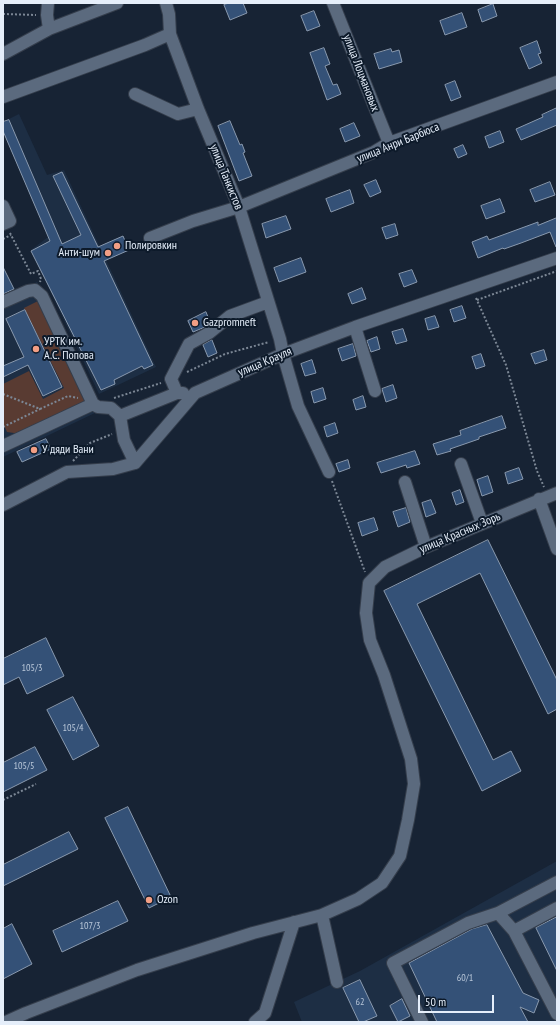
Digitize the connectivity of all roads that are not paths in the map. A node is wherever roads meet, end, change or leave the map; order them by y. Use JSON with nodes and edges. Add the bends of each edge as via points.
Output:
{"nodes":[{"id":1,"x":118,"y":3,"type":"edge"},
{"id":2,"x":166,"y":3,"type":"edge"},
{"id":3,"x":333,"y":3,"type":"edge"},
{"id":4,"x":47,"y":9,"type":"edge"},
{"id":5,"x":49,"y":29,"type":"junction"},
{"id":6,"x":170,"y":34,"type":"junction"},
{"id":7,"x":3,"y":54,"type":"edge"},
{"id":8,"x":557,"y":82,"type":"edge"},
{"id":9,"x":135,"y":94,"type":"dead end"},
{"id":10,"x":3,"y":97,"type":"edge"},
{"id":11,"x":198,"y":109,"type":"junction"},
{"id":12,"x":389,"y":143,"type":"junction"},
{"id":13,"x":3,"y":206,"type":"edge"},
{"id":14,"x":239,"y":207,"type":"junction"},
{"id":15,"x":6,"y":223,"type":"edge"},
{"id":16,"x":150,"y":238,"type":"dead end"},
{"id":17,"x":557,"y":258,"type":"edge"},
{"id":18,"x":3,"y":302,"type":"edge"},
{"id":19,"x":268,"y":302,"type":"junction"},
{"id":20,"x":355,"y":327,"type":"junction"},
{"id":21,"x":283,"y":354,"type":"junction"},
{"id":22,"x":375,"y":391,"type":"dead end"},
{"id":23,"x":177,"y":393,"type":"junction"},
{"id":24,"x":195,"y":393,"type":"junction"},
{"id":25,"x":93,"y":402,"type":"junction"},
{"id":26,"x":120,"y":416,"type":"junction"},
{"id":27,"x":3,"y":446,"type":"edge"},
{"id":28,"x":134,"y":463,"type":"junction"},
{"id":29,"x":461,"y":464,"type":"dead end"},
{"id":30,"x":328,"y":472,"type":"road end"},
{"id":31,"x":405,"y":482,"type":"dead end"},
{"id":32,"x":548,"y":496,"type":"edge"},
{"id":33,"x":3,"y":505,"type":"edge"},
{"id":34,"x":482,"y":523,"type":"junction"},
{"id":35,"x":426,"y":546,"type":"junction"},
{"id":36,"x":557,"y":549,"type":"edge"},
{"id":37,"x":557,"y":882,"type":"edge"},
{"id":38,"x":557,"y":908,"type":"edge"},
{"id":39,"x":498,"y":913,"type":"junction"},
{"id":40,"x":322,"y":915,"type":"junction"},
{"id":41,"x":294,"y":922,"type":"junction"},
{"id":42,"x":514,"y":931,"type":"junction"},
{"id":43,"x":337,"y":982,"type":"dead end"},
{"id":44,"x":557,"y":1014,"type":"edge"},
{"id":45,"x":6,"y":1022,"type":"edge"},
{"id":46,"x":255,"y":1022,"type":"edge"},
{"id":47,"x":422,"y":1022,"type":"edge"}],
"edges":[{"from":1,"to":5,"type":"street"},
{"from":2,"to":6,"type":"street","name":"улица Танкистов"},
{"from":3,"to":12,"type":"street","name":"улица Лоцмановых"},
{"from":4,"to":5,"type":"street"},
{"from":5,"to":7,"type":"street"},
{"from":6,"to":10,"type":"street"},
{"from":6,"to":11,"type":"street","name":"улица Танкистов"},
{"from":8,"to":12,"type":"street","name":"улица Анри Барбюса"},
{"from":9,"to":11,"type":"street","via":[[178,114]]},
{"from":11,"to":14,"type":"street","name":"улица Танкистов"},
{"from":12,"to":14,"type":"street","name":"улица Анри Барбюса","via":[[374,152]]},
{"from":13,"to":15,"type":"street"},
{"from":14,"to":16,"type":"street","name":"улица Анри Барбюса"},
{"from":14,"to":19,"type":"street","name":"улица Танкистов"},
{"from":17,"to":20,"type":"street","name":"улица Крауля"},
{"from":18,"to":25,"type":"street","via":[[28,291],[35,290],[42,296]]},
{"from":19,"to":21,"type":"street","name":"улица Танкистов"},
{"from":19,"to":23,"type":"street","via":[[230,316],[209,333],[189,344],[171,379]]},
{"from":20,"to":21,"type":"street","name":"улица Крауля"},
{"from":20,"to":22,"type":"street"},
{"from":21,"to":24,"type":"street","name":"улица Крауля"},
{"from":21,"to":30,"type":"street","name":"улица Танкистов","via":[[298,406]]},
{"from":23,"to":24,"type":"street"},
{"from":23,"to":26,"type":"street"},
{"from":24,"to":28,"type":"street","name":"улица Крауля"},
{"from":25,"to":26,"type":"street","via":[[98,407],[112,408]]},
{"from":25,"to":27,"type":"street"},
{"from":26,"to":28,"type":"street","via":[[124,440]]},
{"from":28,"to":33,"type":"street","via":[[113,469],[67,472]]},
{"from":29,"to":34,"type":"street"},
{"from":31,"to":35,"type":"street"},
{"from":32,"to":34,"type":"street","name":"улица Красных Зорь"},
{"from":32,"to":36,"type":"street"},
{"from":34,"to":35,"type":"street","name":"улица Красных Зорь"},
{"from":35,"to":40,"type":"street","name":"улица Красных Зорь","via":[[367,577],[366,613],[370,640],[411,758],[414,784],[400,856],[382,883],[358,899]]},
{"from":37,"to":39,"type":"street"},
{"from":38,"to":42,"type":"street"},
{"from":39,"to":42,"type":"street"},
{"from":39,"to":47,"type":"street","via":[[468,923],[393,963]]},
{"from":40,"to":41,"type":"street"},
{"from":40,"to":43,"type":"street"},
{"from":41,"to":45,"type":"street","via":[[137,970]]},
{"from":41,"to":46,"type":"street","via":[[265,1013]]},
{"from":42,"to":44,"type":"street"}]}
